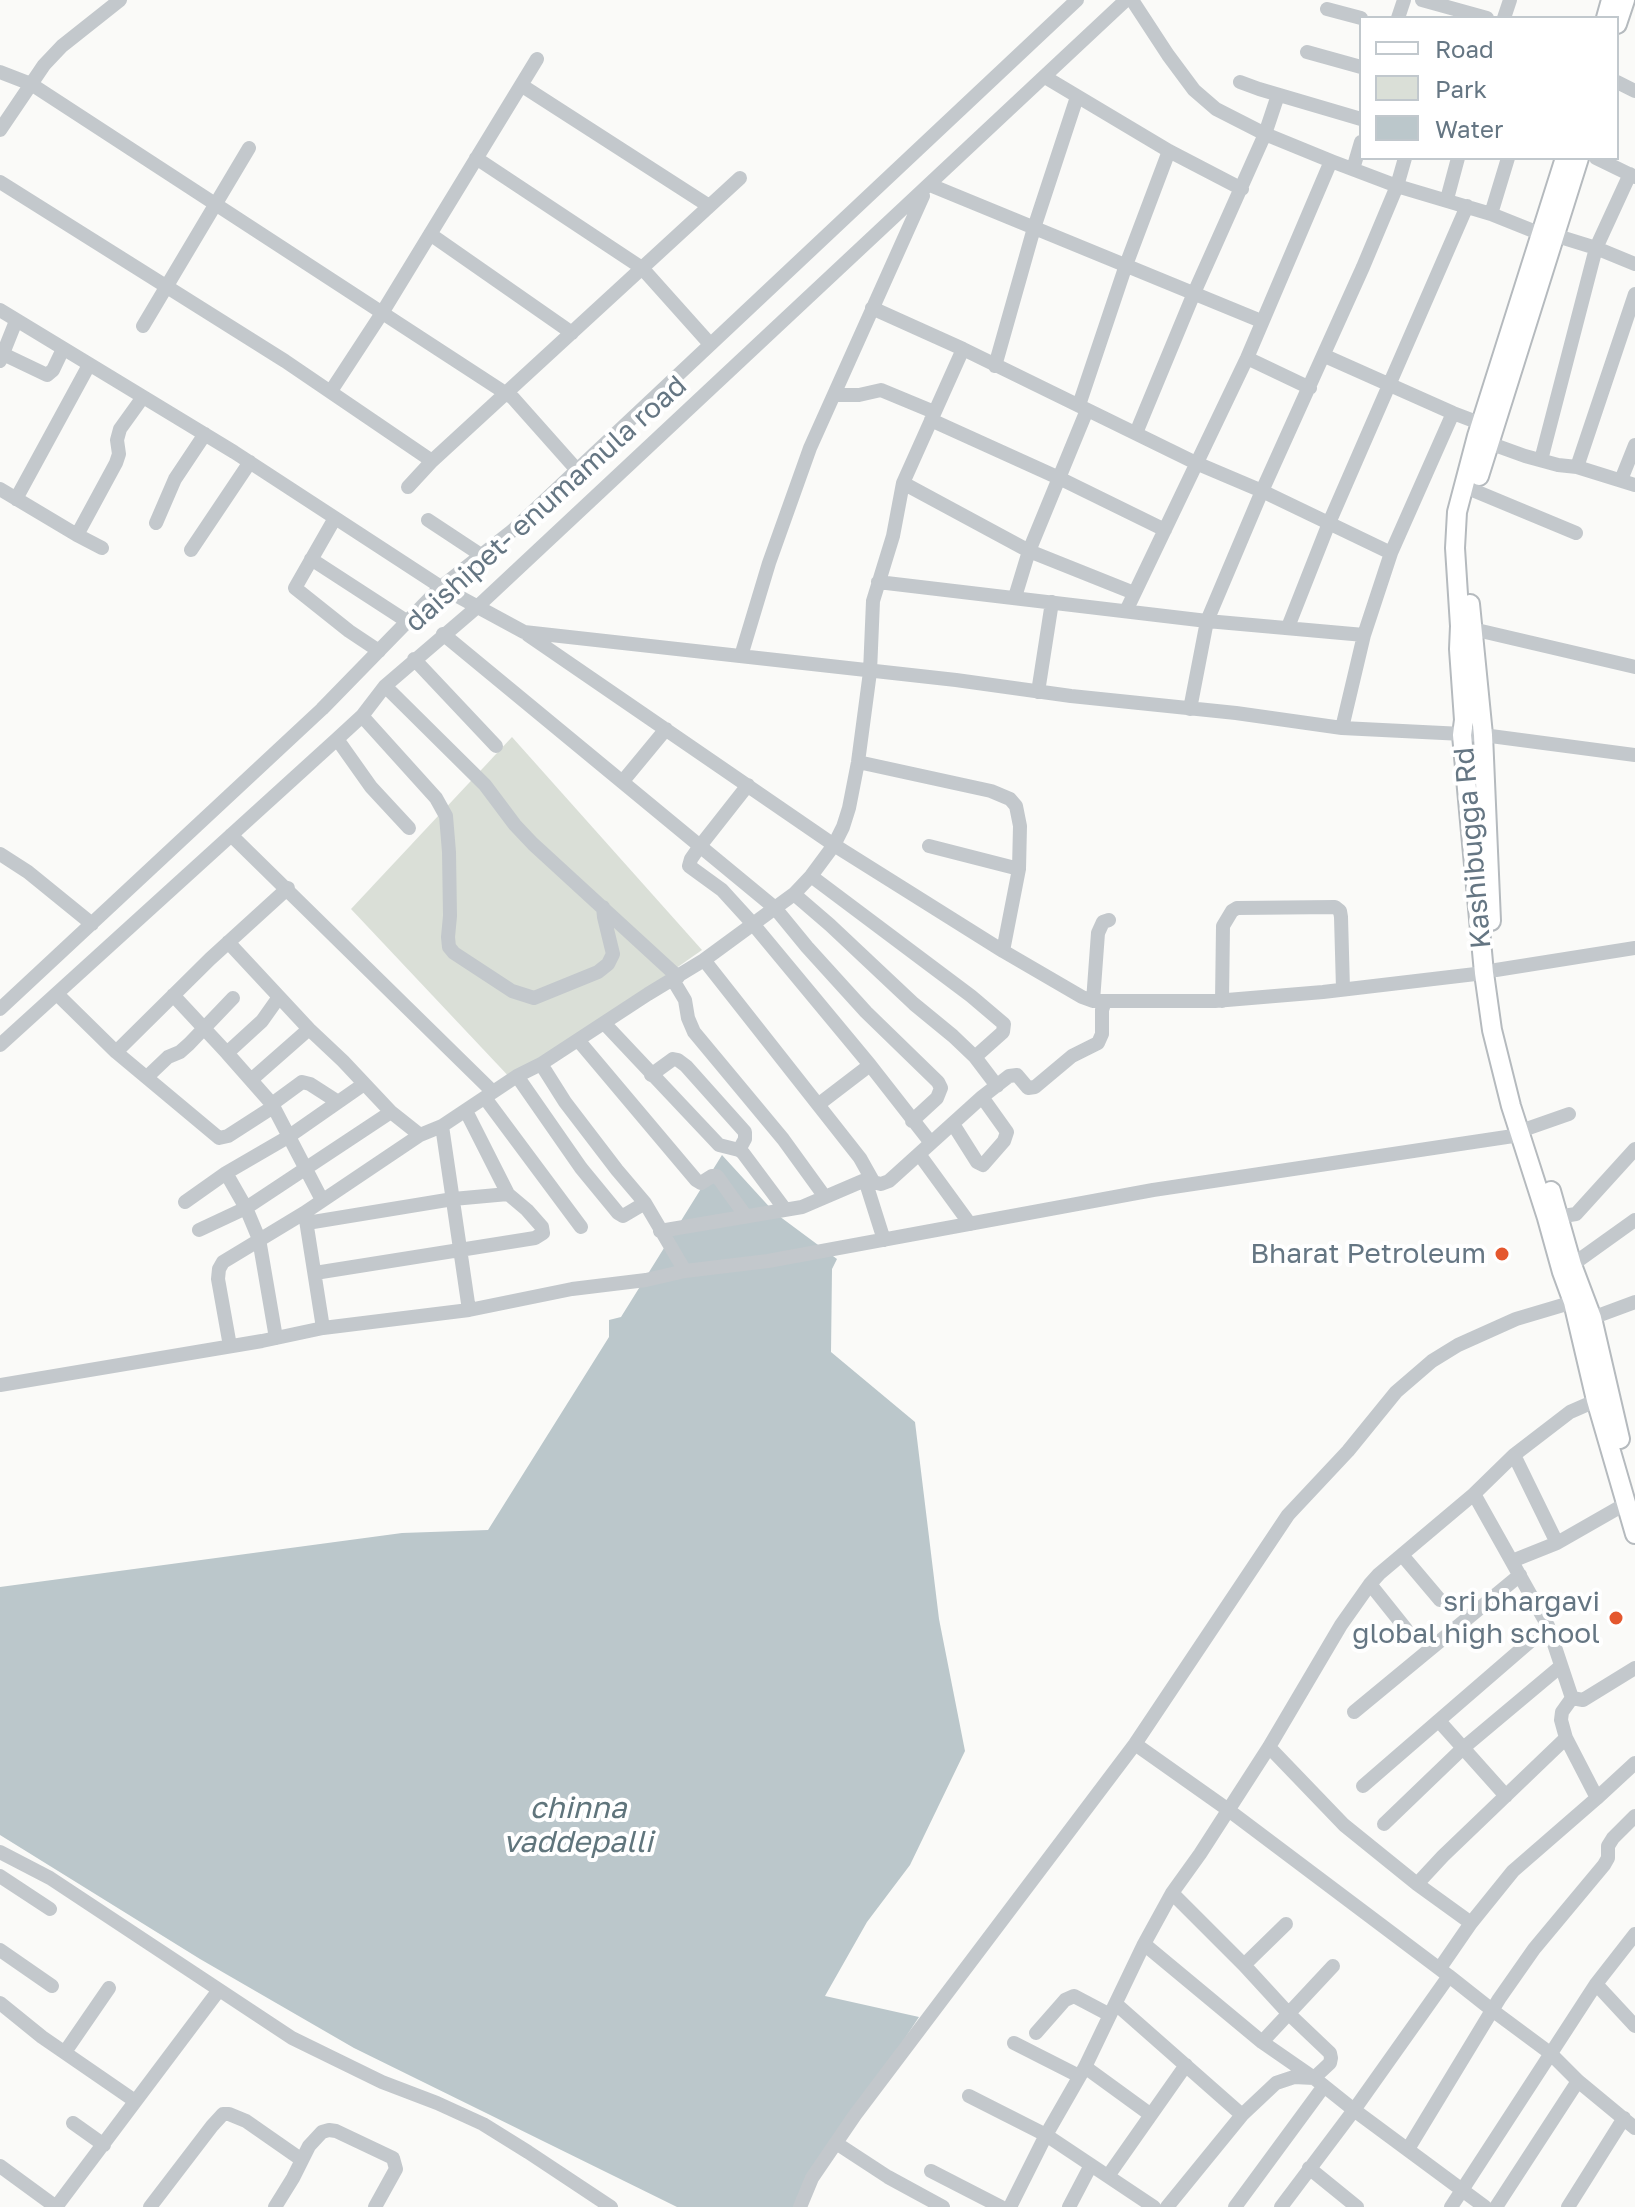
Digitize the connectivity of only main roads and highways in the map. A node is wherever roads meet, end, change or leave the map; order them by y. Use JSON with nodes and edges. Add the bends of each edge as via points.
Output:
{"nodes":[{"id":1,"x":1566,"y":160,"type":"edge"},
{"id":2,"x":1548,"y":235,"type":"junction"},
{"id":3,"x":1466,"y":628,"type":"junction"},
{"id":4,"x":1490,"y":971,"type":"junction"},
{"id":5,"x":1579,"y":1300,"type":"junction"},
{"id":6,"x":1603,"y":1397,"type":"junction"},
{"id":7,"x":1631,"y":1493,"type":"edge"},
{"id":8,"x":1635,"y":1534,"type":"edge"}],
"edges":[{"from":1,"to":2,"type":"main road","name":"Kashibugga Rd"},
{"from":2,"to":3,"type":"main road","name":"Kashibugga Rd","via":[[1465,535]]},
{"from":2,"to":3,"type":"main road","name":"Kashibugga Rd","via":[[1457,512],[1455,548]]},
{"from":3,"to":4,"type":"main road","name":"Kashibugga Rd","via":[[1483,735]]},
{"from":3,"to":4,"type":"main road","name":"Kashibugga Rd","via":[[1459,649],[1462,735]]},
{"from":4,"to":5,"type":"main road","name":"Kashibugga Rd","via":[[1492,1030]]},
{"from":5,"to":6,"type":"main road","name":"Kashibugga Rd"},
{"from":5,"to":6,"type":"main road","name":"Kashibugga Rd","via":[[1592,1318]]},
{"from":6,"to":7,"type":"main road","name":"Kashibugga Rd"},
{"from":7,"to":8,"type":"main road","name":"Kashibugga Rd"}]}
